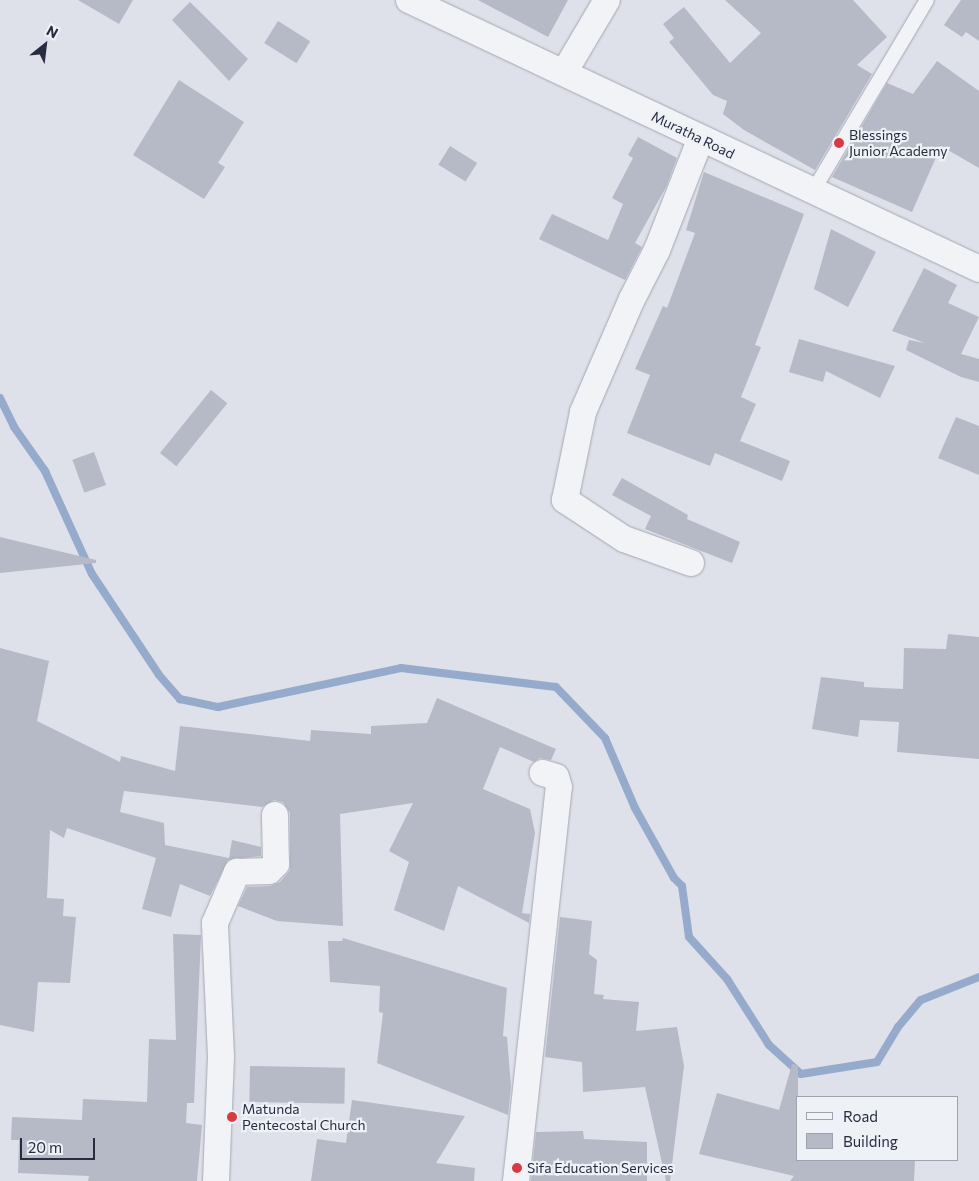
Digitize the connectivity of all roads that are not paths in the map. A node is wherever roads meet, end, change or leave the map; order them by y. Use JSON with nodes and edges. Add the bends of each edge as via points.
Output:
{"nodes":[{"id":1,"x":409,"y":0,"type":"edge"},
{"id":2,"x":607,"y":0,"type":"edge"},
{"id":3,"x":927,"y":0,"type":"edge"},
{"id":4,"x":565,"y":71,"type":"junction"},
{"id":5,"x":700,"y":140,"type":"junction"},
{"id":6,"x":812,"y":191,"type":"junction"},
{"id":7,"x":979,"y":269,"type":"edge"},
{"id":8,"x":691,"y":563,"type":"dead end"},
{"id":9,"x":544,"y":773,"type":"dead end"},
{"id":10,"x":275,"y":815,"type":"dead end"},
{"id":11,"x":216,"y":1181,"type":"edge"},
{"id":12,"x":516,"y":1181,"type":"edge"}],
"edges":[{"from":1,"to":4,"type":"street","name":"Muratha Road"},
{"from":2,"to":4,"type":"street"},
{"from":3,"to":6,"type":"lane"},
{"from":4,"to":5,"type":"street","name":"Muratha Road"},
{"from":5,"to":6,"type":"street","name":"Muratha Road"},
{"from":5,"to":8,"type":"street","via":[[657,250],[583,412],[565,500],[624,539]]},
{"from":6,"to":7,"type":"street","name":"Muratha Road"},
{"from":9,"to":12,"type":"street","via":[[556,777],[559,788]]},
{"from":10,"to":11,"type":"street","via":[[276,864],[269,871],[237,872],[215,923],[221,1057]]}]}
